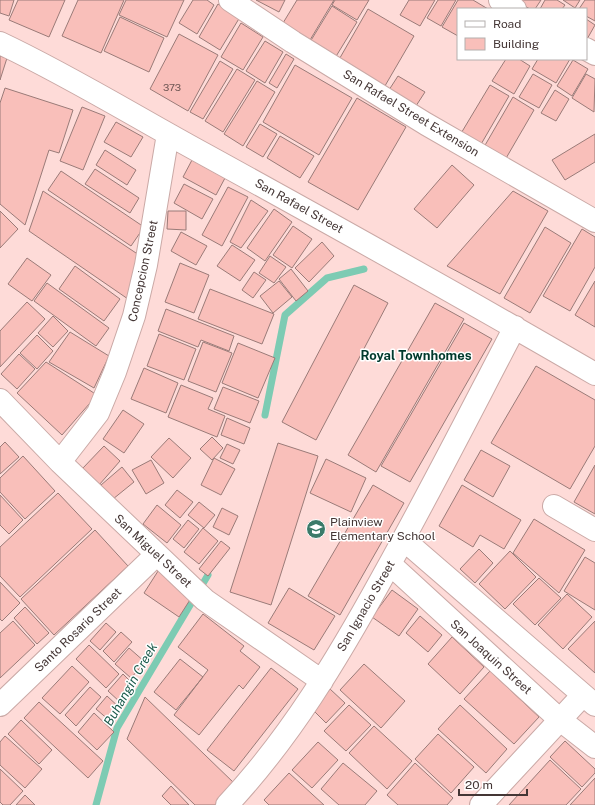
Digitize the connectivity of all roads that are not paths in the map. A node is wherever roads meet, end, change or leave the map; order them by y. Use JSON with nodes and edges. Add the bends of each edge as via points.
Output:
{"nodes":[{"id":1,"x":230,"y":0,"type":"edge"},
{"id":2,"x":500,"y":0,"type":"edge"},
{"id":3,"x":513,"y":8,"type":"edge"},
{"id":4,"x":0,"y":43,"type":"edge"},
{"id":5,"x":168,"y":134,"type":"junction"},
{"id":6,"x":595,"y":220,"type":"edge"},
{"id":7,"x":515,"y":327,"type":"junction"},
{"id":8,"x":595,"y":374,"type":"edge"},
{"id":9,"x":0,"y":400,"type":"edge"},
{"id":10,"x":60,"y":462,"type":"junction"},
{"id":11,"x":554,"y":506,"type":"dead end"},
{"id":12,"x":595,"y":530,"type":"edge"},
{"id":13,"x":404,"y":540,"type":"junction"},
{"id":14,"x":156,"y":555,"type":"junction"},
{"id":15,"x":390,"y":564,"type":"junction"},
{"id":16,"x":322,"y":681,"type":"junction"},
{"id":17,"x":589,"y":700,"type":"edge"},
{"id":18,"x":0,"y":705,"type":"edge"},
{"id":19,"x":559,"y":719,"type":"junction"},
{"id":20,"x":595,"y":747,"type":"edge"},
{"id":21,"x":227,"y":805,"type":"edge"},
{"id":22,"x":481,"y":805,"type":"edge"}],
"edges":[{"from":1,"to":6,"type":"street","name":"San Rafael Street Extension","via":[[426,124]]},
{"from":2,"to":3,"type":"street"},
{"from":4,"to":5,"type":"street","name":"San Rafael Street","via":[[45,64]]},
{"from":5,"to":7,"type":"street","name":"San Rafael Street"},
{"from":5,"to":10,"type":"street","name":"Concepcion Street","via":[[146,265],[134,316],[98,413]]},
{"from":7,"to":8,"type":"street","name":"San Rafael Street"},
{"from":7,"to":13,"type":"street","name":"San Ignacio Street"},
{"from":9,"to":10,"type":"street","name":"San Miguel Street"},
{"from":10,"to":14,"type":"street","name":"San Miguel Street"},
{"from":11,"to":12,"type":"street"},
{"from":13,"to":15,"type":"street","name":"San Ignacio Street"},
{"from":13,"to":17,"type":"street"},
{"from":14,"to":16,"type":"street","name":"San Miguel Street","via":[[205,600]]},
{"from":14,"to":18,"type":"street","name":"Santo Rosario Street"},
{"from":15,"to":16,"type":"street","name":"San Ignacio Street"},
{"from":15,"to":19,"type":"street","name":"San Joaquin Street"},
{"from":16,"to":21,"type":"street","name":"San Ignacio Street","via":[[254,774]]},
{"from":17,"to":19,"type":"street"},
{"from":19,"to":20,"type":"street","name":"San Joaquin Street"},
{"from":19,"to":22,"type":"street"}]}
